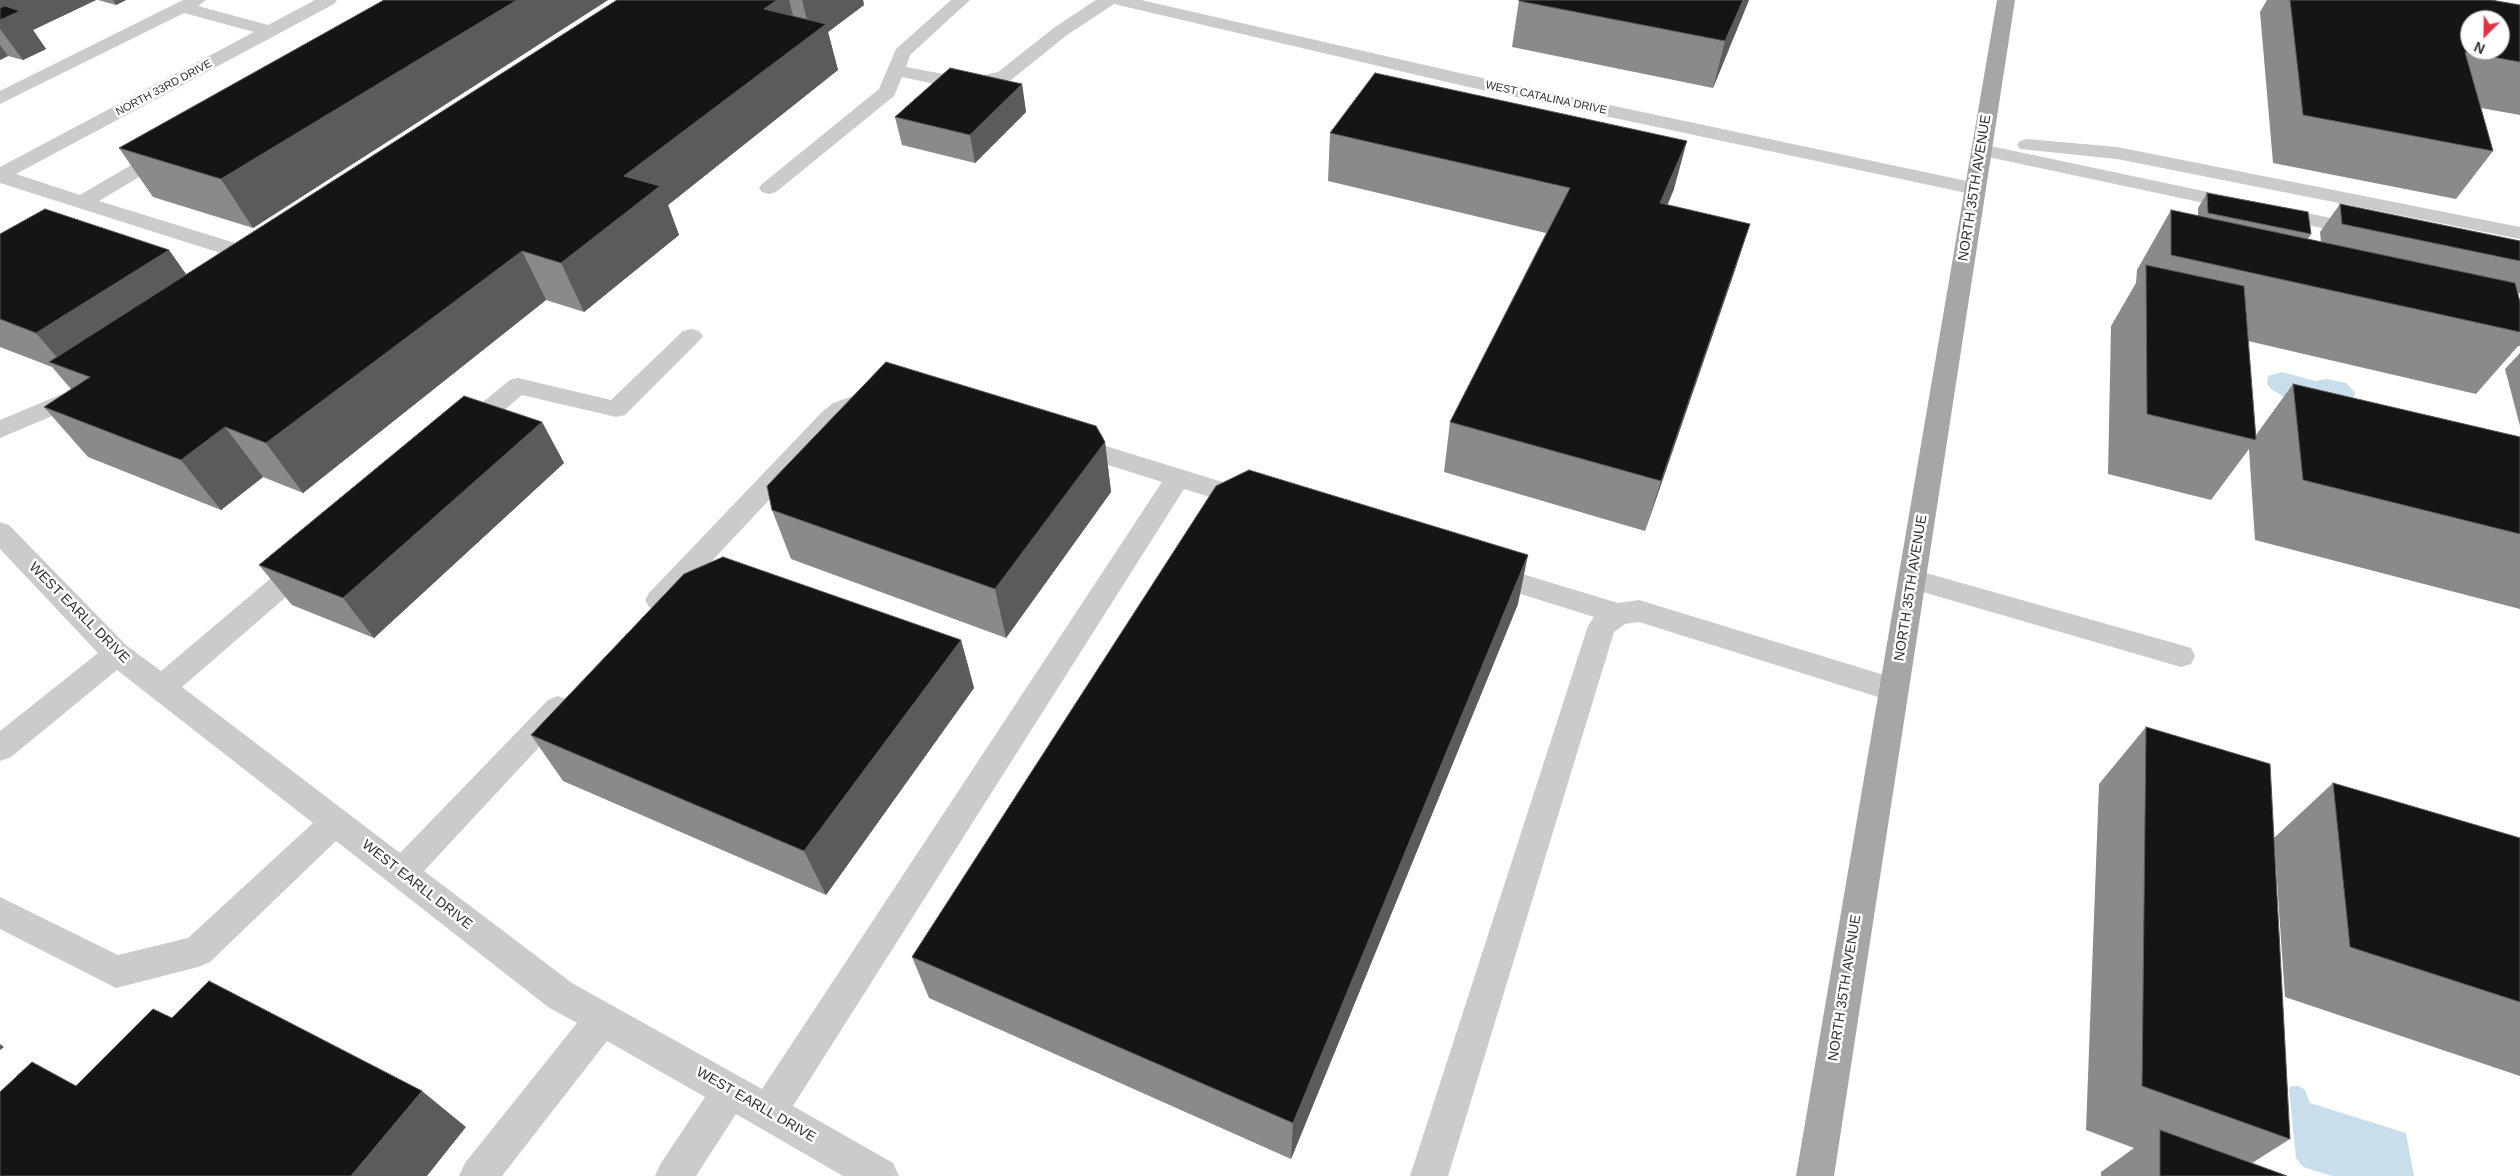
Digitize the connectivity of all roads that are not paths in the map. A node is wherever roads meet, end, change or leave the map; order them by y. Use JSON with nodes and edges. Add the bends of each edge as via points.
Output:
{"nodes":[{"id":1,"x":328,"y":0,"type":"edge"},
{"id":2,"x":961,"y":0,"type":"edge"},
{"id":3,"x":1108,"y":0,"type":"edge"},
{"id":4,"x":1118,"y":0,"type":"edge"},
{"id":5,"x":2006,"y":0,"type":"edge"},
{"id":6,"x":190,"y":4,"type":"edge"},
{"id":7,"x":269,"y":31,"type":"junction"},
{"id":8,"x":895,"y":70,"type":"junction"},
{"id":9,"x":0,"y":98,"type":"edge"},
{"id":10,"x":185,"y":141,"type":"edge"},
{"id":11,"x":1982,"y":145,"type":"junction"},
{"id":12,"x":0,"y":175,"type":"edge"},
{"id":13,"x":769,"y":188,"type":"dead end"},
{"id":14,"x":1976,"y":189,"type":"junction"},
{"id":15,"x":82,"y":202,"type":"junction"},
{"id":16,"x":2520,"y":233,"type":"edge"},
{"id":17,"x":2385,"y":235,"type":"edge"},
{"id":18,"x":252,"y":280,"type":"edge"},
{"id":19,"x":691,"y":336,"type":"dead end"},
{"id":20,"x":98,"y":383,"type":"edge"},
{"id":21,"x":897,"y":395,"type":"edge"},
{"id":22,"x":0,"y":430,"type":"edge"},
{"id":23,"x":1048,"y":437,"type":"edge"},
{"id":24,"x":445,"y":447,"type":"edge"},
{"id":25,"x":1178,"y":478,"type":"junction"},
{"id":26,"x":1271,"y":506,"type":"edge"},
{"id":27,"x":0,"y":532,"type":"edge"},
{"id":28,"x":327,"y":547,"type":"edge"},
{"id":29,"x":1459,"y":565,"type":"edge"},
{"id":30,"x":1912,"y":579,"type":"junction"},
{"id":31,"x":1618,"y":614,"type":"junction"},
{"id":32,"x":640,"y":620,"type":"edge"},
{"id":33,"x":117,"y":654,"type":"junction"},
{"id":34,"x":2181,"y":656,"type":"dead end"},
{"id":35,"x":160,"y":688,"type":"junction"},
{"id":36,"x":1894,"y":690,"type":"junction"},
{"id":37,"x":572,"y":692,"type":"edge"},
{"id":38,"x":0,"y":748,"type":"edge"},
{"id":39,"x":335,"y":822,"type":"junction"},
{"id":40,"x":402,"y":873,"type":"junction"},
{"id":41,"x":0,"y":912,"type":"edge"},
{"id":42,"x":602,"y":1018,"type":"junction"},
{"id":43,"x":730,"y":1092,"type":"junction"},
{"id":44,"x":768,"y":1112,"type":"junction"},
{"id":45,"x":478,"y":1176,"type":"edge"},
{"id":46,"x":674,"y":1176,"type":"edge"},
{"id":47,"x":880,"y":1176,"type":"edge"},
{"id":48,"x":1429,"y":1176,"type":"edge"},
{"id":49,"x":1815,"y":1176,"type":"edge"}],
"edges":[{"from":1,"to":7,"type":"street","name":"NORTH 33RD DRIVE"},
{"from":2,"to":8,"type":"street","via":[[902,53]]},
{"from":3,"to":8,"type":"street","via":[[1061,31],[1004,76],[975,83]]},
{"from":4,"to":14,"type":"street","name":"WEST CATALINA DRIVE","via":[[1464,80]]},
{"from":5,"to":11,"type":"main road","name":"NORTH 35TH AVENUE"},
{"from":6,"to":7,"type":"street"},
{"from":6,"to":9,"type":"street"},
{"from":7,"to":12,"type":"street","name":"NORTH 33RD DRIVE"},
{"from":8,"to":13,"type":"street","via":[[887,92]]},
{"from":10,"to":15,"type":"street"},
{"from":11,"to":14,"type":"main road","name":"NORTH 35TH AVENUE"},
{"from":11,"to":16,"type":"street","via":[[2117,153]]},
{"from":11,"to":17,"type":"street"},
{"from":12,"to":15,"type":"street"},
{"from":14,"to":30,"type":"main road","name":"NORTH 35TH AVENUE"},
{"from":15,"to":18,"type":"street","via":[[279,260]]},
{"from":19,"to":24,"type":"street","via":[[616,408],[518,386]]},
{"from":20,"to":22,"type":"street","via":[[74,399]]},
{"from":21,"to":32,"type":"street","via":[[862,400],[831,418]]},
{"from":23,"to":25,"type":"street"},
{"from":25,"to":26,"type":"street"},
{"from":25,"to":44,"type":"street"},
{"from":27,"to":33,"type":"street","name":"WEST EARLL DRIVE"},
{"from":28,"to":35,"type":"street"},
{"from":29,"to":31,"type":"street"},
{"from":30,"to":34,"type":"street"},
{"from":30,"to":36,"type":"main road","name":"NORTH 35TH AVENUE"},
{"from":31,"to":36,"type":"street","via":[[1639,611]]},
{"from":31,"to":48,"type":"street","via":[[1602,626]]},
{"from":33,"to":35,"type":"street","name":"WEST EARLL DRIVE"},
{"from":33,"to":38,"type":"street"},
{"from":35,"to":39,"type":"street","name":"WEST EARLL DRIVE"},
{"from":36,"to":49,"type":"main road","name":"NORTH 35TH AVENUE"},
{"from":37,"to":40,"type":"street"},
{"from":39,"to":40,"type":"street","name":"WEST EARLL DRIVE"},
{"from":39,"to":41,"type":"street","via":[[198,951],[116,972]]},
{"from":40,"to":42,"type":"street","name":"WEST EARLL DRIVE","via":[[560,994]]},
{"from":42,"to":43,"type":"street","name":"WEST EARLL DRIVE"},
{"from":42,"to":45,"type":"street"},
{"from":43,"to":44,"type":"street","name":"WEST EARLL DRIVE"},
{"from":43,"to":46,"type":"street"},
{"from":44,"to":47,"type":"street","name":"WEST EARLL DRIVE"}]}
